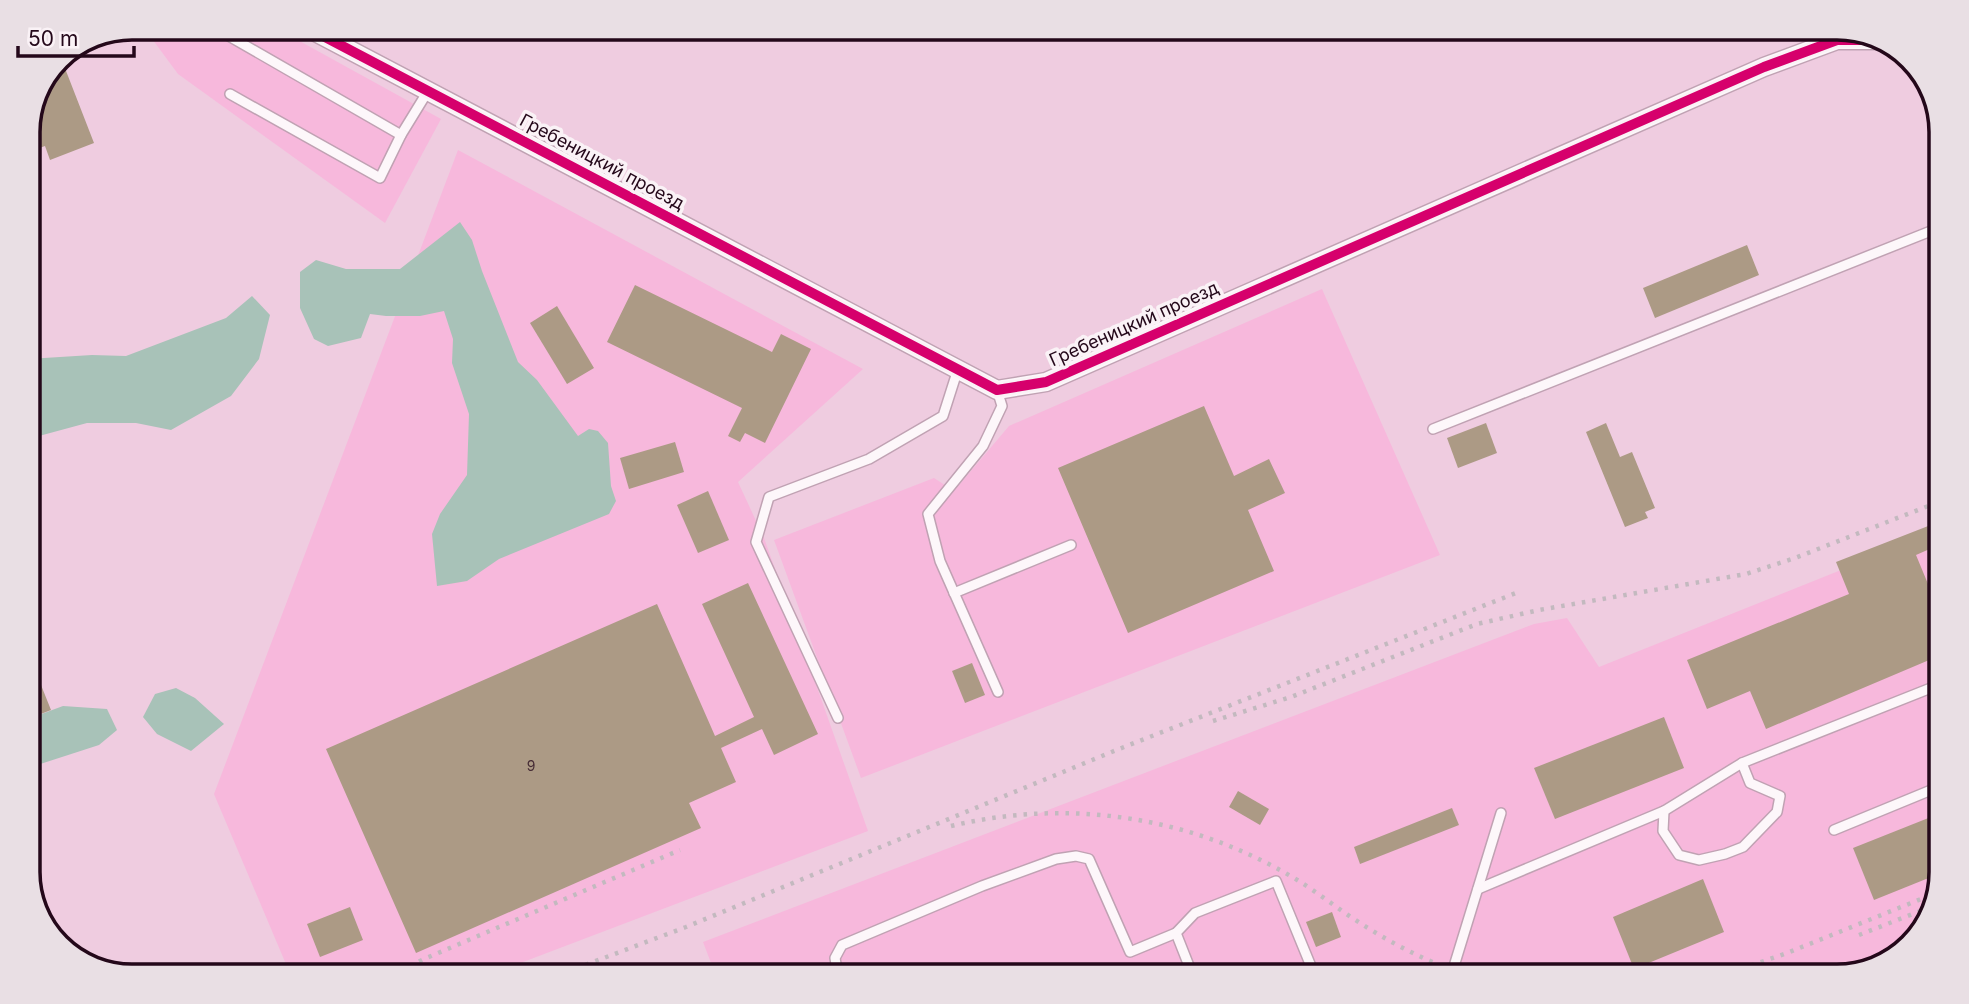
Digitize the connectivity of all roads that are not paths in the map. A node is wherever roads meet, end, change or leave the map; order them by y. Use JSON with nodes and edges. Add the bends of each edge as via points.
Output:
{"nodes":[{"id":1,"x":236,"y":40,"type":"edge"},
{"id":2,"x":331,"y":40,"type":"edge"},
{"id":3,"x":1837,"y":40,"type":"edge"},
{"id":4,"x":428,"y":91,"type":"junction"},
{"id":5,"x":230,"y":94,"type":"dead end"},
{"id":6,"x":401,"y":135,"type":"junction"},
{"id":7,"x":1929,"y":232,"type":"edge"},
{"id":8,"x":958,"y":369,"type":"junction"},
{"id":9,"x":997,"y":390,"type":"junction"},
{"id":10,"x":1433,"y":429,"type":"dead end"},
{"id":11,"x":1071,"y":545,"type":"dead end"},
{"id":12,"x":954,"y":593,"type":"junction"},
{"id":13,"x":1929,"y":689,"type":"edge"},
{"id":14,"x":998,"y":692,"type":"dead end"},
{"id":15,"x":838,"y":718,"type":"dead end"},
{"id":16,"x":1742,"y":764,"type":"junction"},
{"id":17,"x":1929,"y":791,"type":"edge"},
{"id":18,"x":1664,"y":811,"type":"junction"},
{"id":19,"x":1501,"y":813,"type":"dead end"},
{"id":20,"x":1833,"y":830,"type":"dead end"},
{"id":21,"x":1479,"y":888,"type":"junction"},
{"id":22,"x":1176,"y":933,"type":"junction"},
{"id":23,"x":836,"y":964,"type":"edge"},
{"id":24,"x":1188,"y":964,"type":"edge"},
{"id":25,"x":1310,"y":964,"type":"edge"},
{"id":26,"x":1455,"y":964,"type":"edge"}],
"edges":[{"from":1,"to":6,"type":"lane"},
{"from":2,"to":4,"type":"street","name":"Гребеницкий проезд"},
{"from":3,"to":9,"type":"street","name":"Гребеницкий проезд","via":[[1764,67],[1046,382]]},
{"from":4,"to":6,"type":"lane"},
{"from":4,"to":8,"type":"street","name":"Гребеницкий проезд"},
{"from":5,"to":6,"type":"lane","via":[[380,178]]},
{"from":7,"to":10,"type":"lane"},
{"from":8,"to":9,"type":"street","name":"Гребеницкий проезд"},
{"from":8,"to":15,"type":"lane","via":[[943,416],[869,459],[769,497],[756,542]]},
{"from":9,"to":12,"type":"lane","via":[[1002,407],[983,446],[928,514]]},
{"from":11,"to":12,"type":"lane"},
{"from":12,"to":14,"type":"lane"},
{"from":13,"to":16,"type":"lane"},
{"from":16,"to":18,"type":"lane"},
{"from":16,"to":18,"type":"lane","via":[[1750,783],[1780,796],[1777,812],[1743,847],[1699,860],[1679,855],[1663,831]]},
{"from":17,"to":20,"type":"lane"},
{"from":18,"to":21,"type":"lane"},
{"from":19,"to":21,"type":"lane"},
{"from":21,"to":26,"type":"lane"},
{"from":22,"to":23,"type":"lane","via":[[1130,952],[1089,859],[1076,856],[982,886],[842,945]]},
{"from":22,"to":24,"type":"lane"},
{"from":22,"to":25,"type":"lane","via":[[1195,913],[1276,881]]}]}
